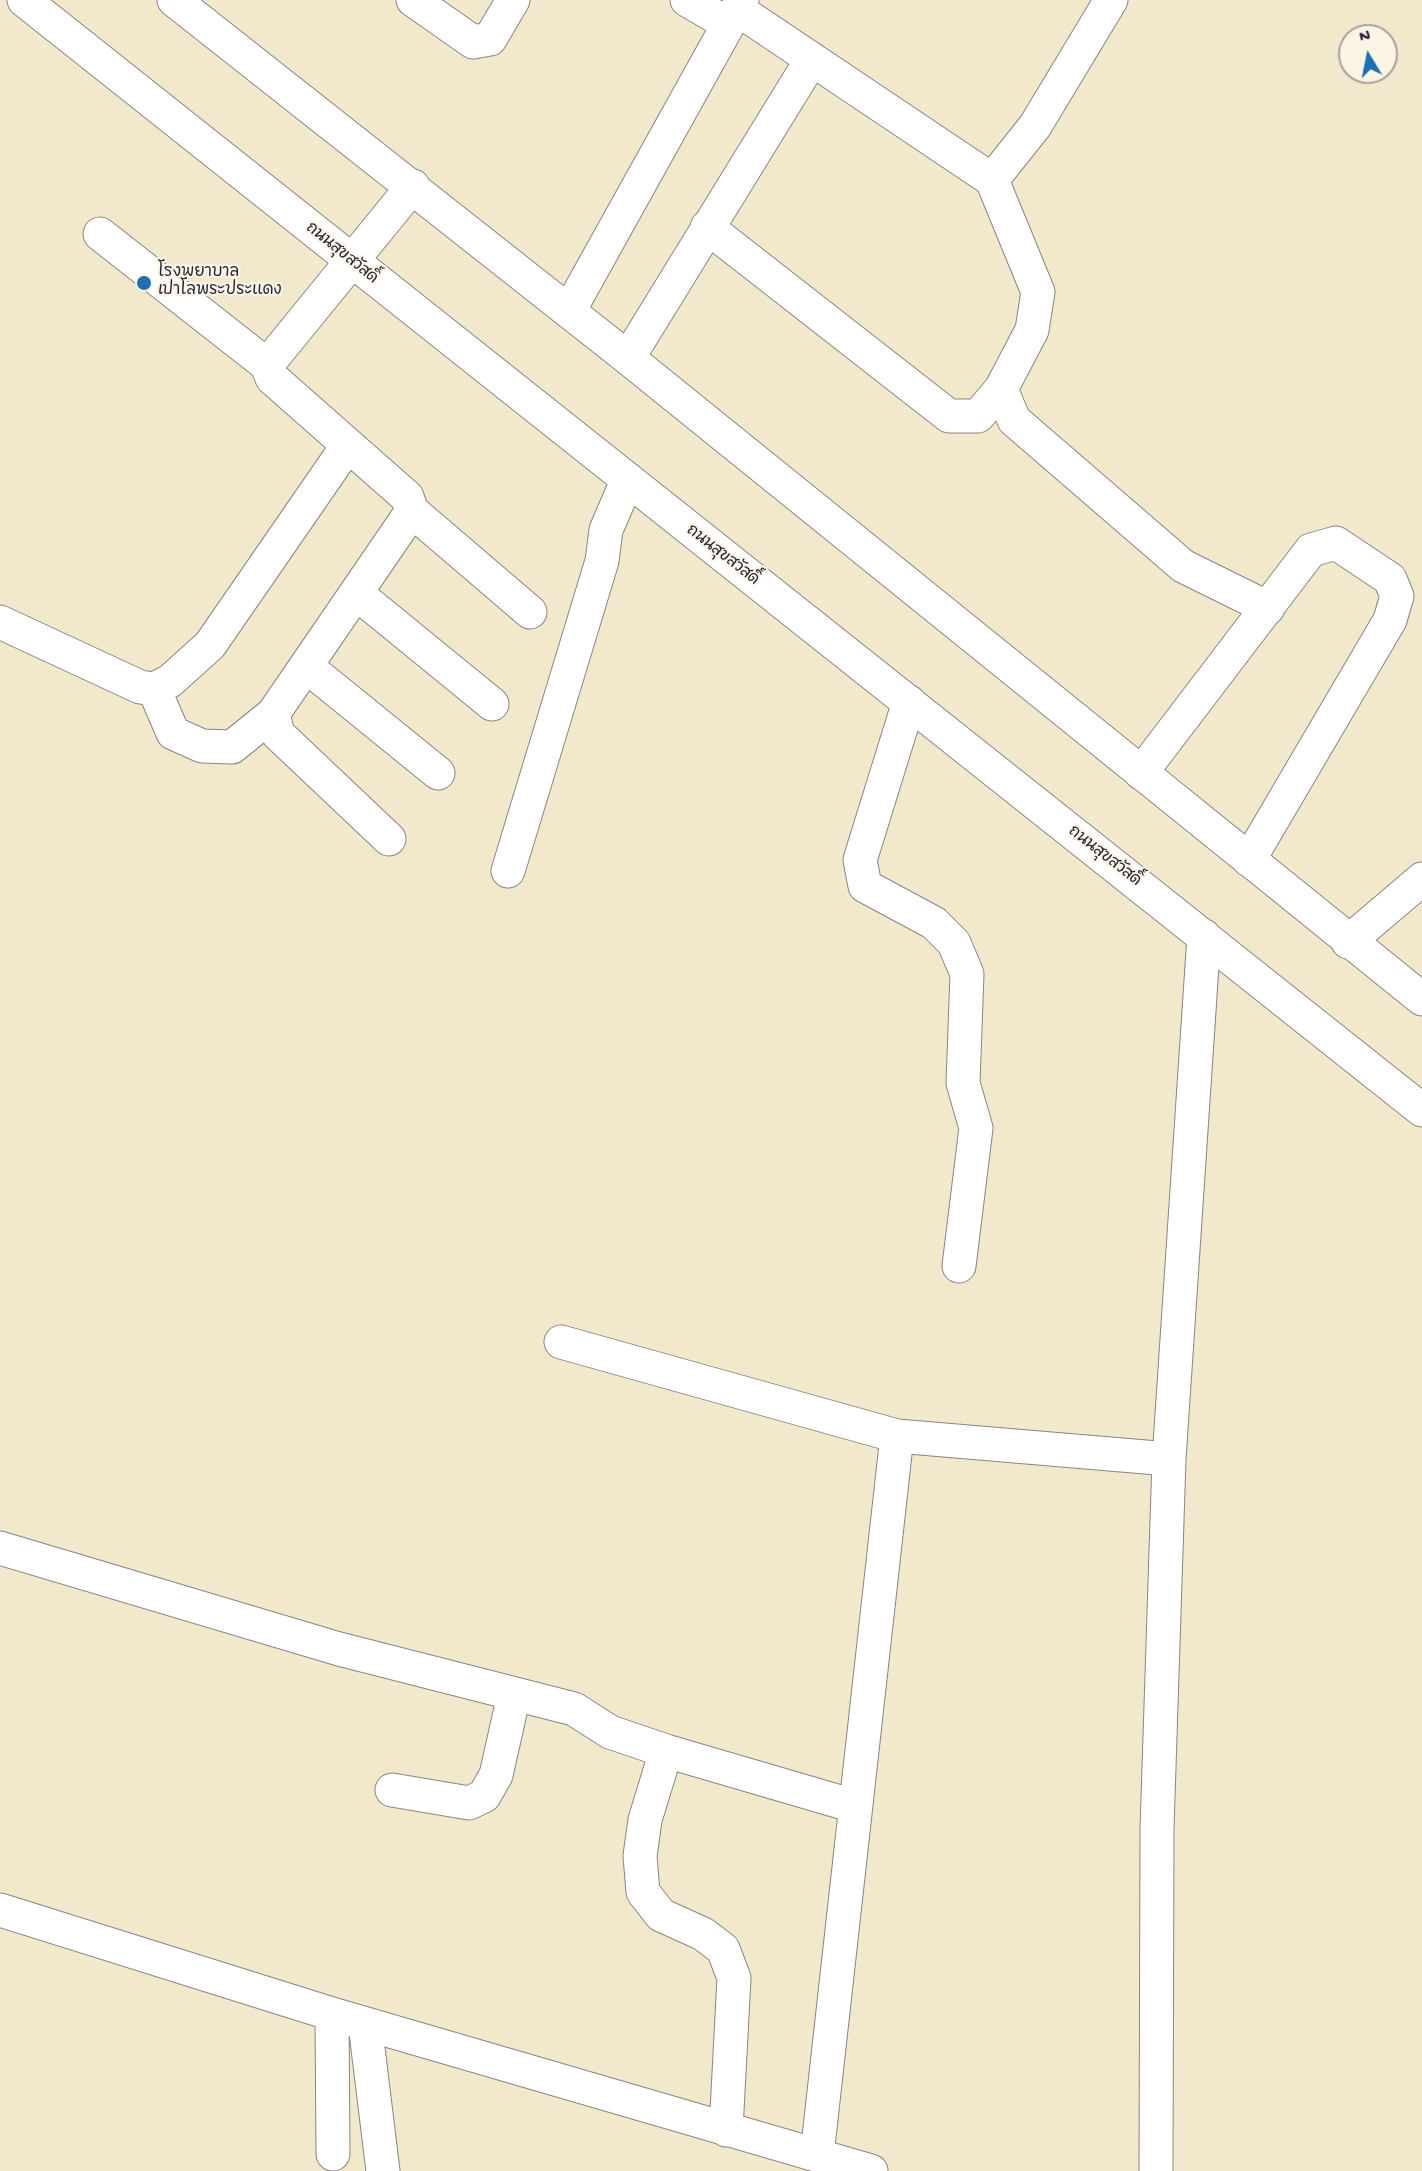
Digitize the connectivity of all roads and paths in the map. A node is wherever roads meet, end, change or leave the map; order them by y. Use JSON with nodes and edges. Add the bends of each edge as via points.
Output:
{"nodes":[{"id":1,"x":24,"y":0,"type":"edge"},
{"id":2,"x":174,"y":0,"type":"edge"},
{"id":3,"x":413,"y":0,"type":"edge"},
{"id":4,"x":513,"y":0,"type":"edge"},
{"id":5,"x":687,"y":0,"type":"edge"},
{"id":6,"x":1111,"y":0,"type":"edge"},
{"id":7,"x":736,"y":11,"type":"edge"},
{"id":8,"x":812,"y":59,"type":"junction"},
{"id":9,"x":992,"y":180,"type":"junction"},
{"id":10,"x":412,"y":186,"type":"junction"},
{"id":11,"x":707,"y":227,"type":"junction"},
{"id":12,"x":100,"y":234,"type":"dead end"},
{"id":13,"x":350,"y":262,"type":"junction"},
{"id":14,"x":569,"y":311,"type":"junction"},
{"id":15,"x":628,"y":358,"type":"junction"},
{"id":16,"x":267,"y":365,"type":"junction"},
{"id":17,"x":1001,"y":389,"type":"junction"},
{"id":18,"x":348,"y":445,"type":"junction"},
{"id":19,"x":627,"y":481,"type":"junction"},
{"id":20,"x":412,"y":511,"type":"junction"},
{"id":21,"x":356,"y":592,"type":"junction"},
{"id":22,"x":1268,"y":608,"type":"junction"},
{"id":23,"x":530,"y":612,"type":"dead end"},
{"id":24,"x":0,"y":622,"type":"edge"},
{"id":25,"x":306,"y":666,"type":"junction"},
{"id":26,"x":154,"y":689,"type":"junction"},
{"id":27,"x":909,"y":702,"type":"junction"},
{"id":28,"x":492,"y":704,"type":"dead end"},
{"id":29,"x":273,"y":714,"type":"junction"},
{"id":30,"x":438,"y":773,"type":"dead end"},
{"id":31,"x":1141,"y":773,"type":"junction"},
{"id":32,"x":389,"y":839,"type":"dead end"},
{"id":33,"x":1249,"y":860,"type":"junction"},
{"id":34,"x":508,"y":871,"type":"dead end"},
{"id":35,"x":1422,"y":879,"type":"edge"},
{"id":36,"x":1204,"y":936,"type":"junction"},
{"id":37,"x":1348,"y":942,"type":"junction"},
{"id":38,"x":1422,"y":999,"type":"edge"},
{"id":39,"x":1422,"y":1110,"type":"edge"},
{"id":40,"x":959,"y":1266,"type":"dead end"},
{"id":41,"x":561,"y":1342,"type":"dead end"},
{"id":42,"x":897,"y":1436,"type":"junction"},
{"id":43,"x":1169,"y":1458,"type":"junction"},
{"id":44,"x":0,"y":1548,"type":"edge"},
{"id":45,"x":514,"y":1695,"type":"junction"},
{"id":46,"x":666,"y":1751,"type":"junction"},
{"id":47,"x":392,"y":1790,"type":"dead end"},
{"id":48,"x":854,"y":1806,"type":"junction"},
{"id":49,"x":0,"y":1910,"type":"edge"},
{"id":50,"x":332,"y":2014,"type":"junction"},
{"id":51,"x":365,"y":2024,"type":"junction"},
{"id":52,"x":726,"y":2130,"type":"junction"},
{"id":53,"x":333,"y":2154,"type":"dead end"},
{"id":54,"x":806,"y":2159,"type":"edge"},
{"id":55,"x":383,"y":2171,"type":"edge"},
{"id":56,"x":870,"y":2171,"type":"edge"},
{"id":57,"x":1156,"y":2171,"type":"edge"}],
"edges":[{"from":1,"to":13,"type":"main road","name":"ถนนสุขสวัสดิ์"},
{"from":2,"to":10,"type":"main road"},
{"from":3,"to":4,"type":"main road","via":[[473,42],[490,39]]},
{"from":5,"to":7,"type":"main road"},
{"from":6,"to":9,"type":"main road","via":[[1035,126]]},
{"from":7,"to":8,"type":"main road"},
{"from":7,"to":14,"type":"main road"},
{"from":8,"to":9,"type":"main road"},
{"from":8,"to":11,"type":"main road"},
{"from":9,"to":17,"type":"main road","via":[[1038,292],[1032,330]]},
{"from":10,"to":13,"type":"main road"},
{"from":10,"to":14,"type":"main road"},
{"from":11,"to":15,"type":"main road"},
{"from":11,"to":17,"type":"main road","via":[[949,416],[978,417]]},
{"from":12,"to":16,"type":"main road"},
{"from":13,"to":16,"type":"main road"},
{"from":13,"to":19,"type":"main road","name":"ถนนสุขสวัสดิ์"},
{"from":14,"to":15,"type":"main road"},
{"from":15,"to":31,"type":"main road"},
{"from":16,"to":18,"type":"main road","via":[[272,378]]},
{"from":17,"to":22,"type":"main road","via":[[1014,420],[1184,566]]},
{"from":18,"to":20,"type":"main road","via":[[407,497]]},
{"from":18,"to":26,"type":"main road","via":[[210,645],[170,681]]},
{"from":19,"to":27,"type":"main road","name":"ถนนสุขสวัสดิ์"},
{"from":19,"to":34,"type":"main road","via":[[606,530],[602,561]]},
{"from":20,"to":21,"type":"main road"},
{"from":20,"to":23,"type":"main road"},
{"from":21,"to":25,"type":"main road"},
{"from":21,"to":28,"type":"main road"},
{"from":22,"to":31,"type":"main road"},
{"from":22,"to":33,"type":"main road","via":[[1311,550],[1336,543],[1390,579],[1397,596],[1390,620]]},
{"from":24,"to":26,"type":"main road","via":[[140,687]]},
{"from":25,"to":29,"type":"main road"},
{"from":25,"to":30,"type":"main road"},
{"from":26,"to":29,"type":"main road","via":[[173,733],[202,746],[232,747]]},
{"from":27,"to":36,"type":"main road","name":"ถนนสุขสวัสดิ์"},
{"from":27,"to":40,"type":"main road","via":[[860,860],[865,886],[934,923],[954,943],[967,974],[963,1083],[976,1128]]},
{"from":29,"to":32,"type":"main road","via":[[278,734]]},
{"from":31,"to":33,"type":"main road"},
{"from":33,"to":37,"type":"main road"},
{"from":35,"to":37,"type":"main road"},
{"from":36,"to":39,"type":"main road","name":"ถนนสุขสวัสดิ์"},
{"from":36,"to":43,"type":"main road"},
{"from":37,"to":38,"type":"main road"},
{"from":41,"to":42,"type":"main road"},
{"from":42,"to":43,"type":"main road"},
{"from":42,"to":48,"type":"main road"},
{"from":43,"to":57,"type":"main road","via":[[1157,1829]]},
{"from":44,"to":45,"type":"main road","via":[[339,1649]]},
{"from":45,"to":46,"type":"main road","via":[[574,1710],[610,1732]]},
{"from":45,"to":47,"type":"main road","via":[[496,1776],[484,1796],[469,1803]]},
{"from":46,"to":48,"type":"main road"},
{"from":46,"to":52,"type":"main road","via":[[645,1820],[640,1856],[643,1892],[661,1915],[703,1934],[723,1949],[734,1978]]},
{"from":48,"to":54,"type":"main road"},
{"from":49,"to":50,"type":"main road"},
{"from":50,"to":51,"type":"main road"},
{"from":50,"to":53,"type":"main road"},
{"from":51,"to":52,"type":"main road"},
{"from":51,"to":55,"type":"main road"},
{"from":52,"to":54,"type":"main road"},
{"from":54,"to":56,"type":"main road"}]}
